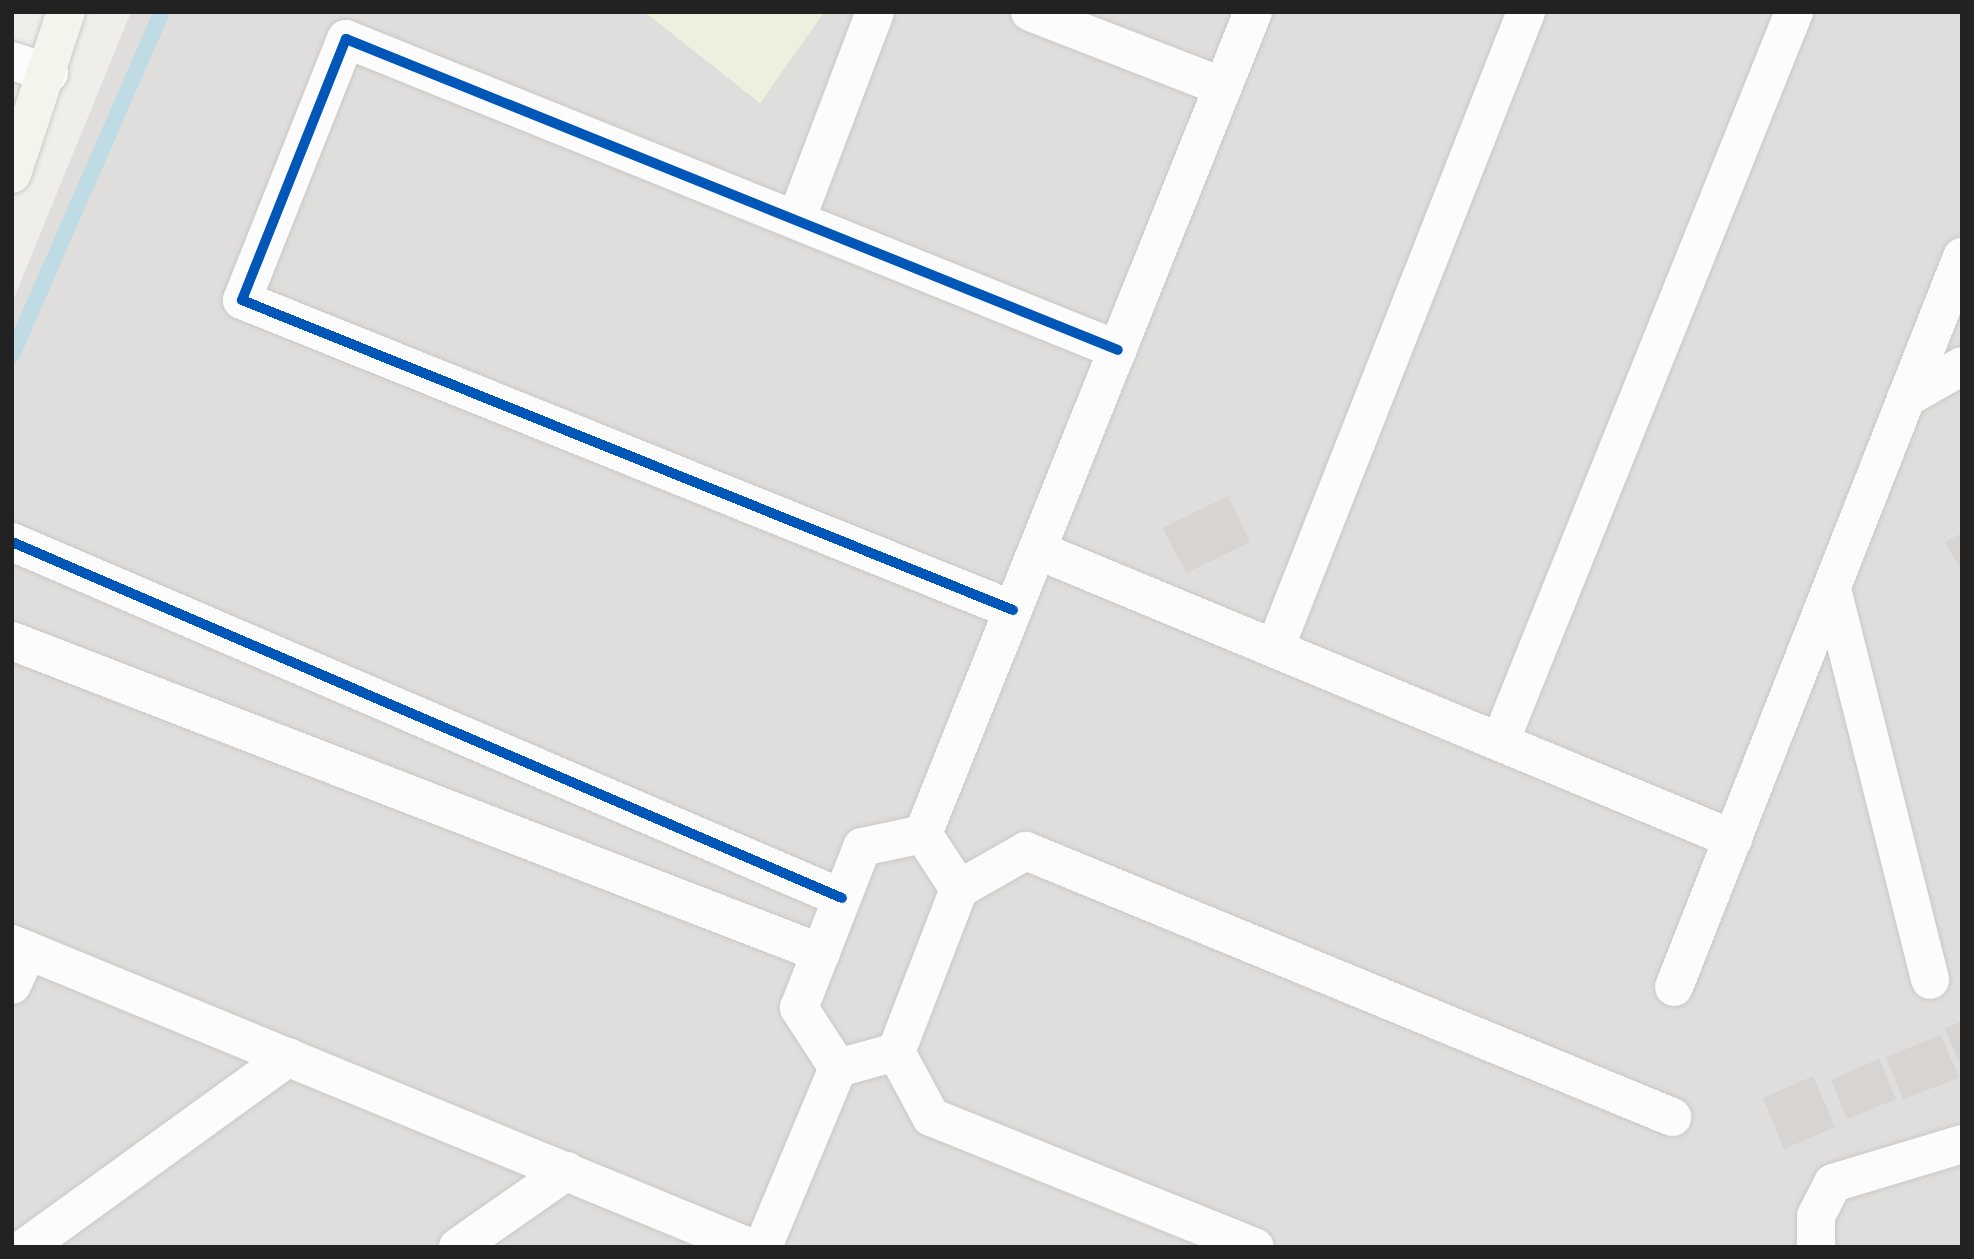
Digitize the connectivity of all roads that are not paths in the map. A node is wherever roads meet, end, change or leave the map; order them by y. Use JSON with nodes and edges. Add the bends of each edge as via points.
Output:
{"nodes":[{"id":1,"x":66,"y":12,"type":"edge"},
{"id":2,"x":875,"y":12,"type":"edge"},
{"id":3,"x":1030,"y":12,"type":"edge"},
{"id":4,"x":1253,"y":12,"type":"edge"},
{"id":5,"x":1526,"y":12,"type":"edge"},
{"id":6,"x":1794,"y":12,"type":"edge"},
{"id":7,"x":12,"y":61,"type":"edge"},
{"id":8,"x":48,"y":73,"type":"junction"},
{"id":9,"x":1223,"y":87,"type":"junction"},
{"id":10,"x":24,"y":107,"type":"edge"},
{"id":11,"x":12,"y":174,"type":"edge"},
{"id":12,"x":796,"y":220,"type":"junction"},
{"id":13,"x":1962,"y":257,"type":"edge"},
{"id":14,"x":1118,"y":350,"type":"junction"},
{"id":15,"x":1962,"y":366,"type":"edge"},
{"id":16,"x":1906,"y":398,"type":"junction"},
{"id":17,"x":12,"y":542,"type":"edge"},
{"id":18,"x":1037,"y":550,"type":"junction"},
{"id":19,"x":1832,"y":589,"type":"junction"},
{"id":20,"x":1013,"y":610,"type":"junction"},
{"id":21,"x":12,"y":641,"type":"edge"},
{"id":22,"x":1275,"y":648,"type":"junction"},
{"id":23,"x":1500,"y":742,"type":"junction"},
{"id":24,"x":923,"y":834,"type":"junction"},
{"id":25,"x":1733,"y":839,"type":"junction"},
{"id":26,"x":959,"y":889,"type":"junction"},
{"id":27,"x":842,"y":898,"type":"junction"},
{"id":28,"x":20,"y":947,"type":"edge"},
{"id":29,"x":821,"y":953,"type":"junction"},
{"id":30,"x":1930,"y":981,"type":"dead end"},
{"id":31,"x":12,"y":985,"type":"edge"},
{"id":32,"x":1674,"y":988,"type":"dead end"},
{"id":33,"x":896,"y":1052,"type":"junction"},
{"id":34,"x":288,"y":1057,"type":"junction"},
{"id":35,"x":838,"y":1069,"type":"junction"},
{"id":36,"x":1672,"y":1117,"type":"dead end"},
{"id":37,"x":1962,"y":1144,"type":"edge"},
{"id":38,"x":567,"y":1171,"type":"junction"},
{"id":39,"x":26,"y":1247,"type":"edge"},
{"id":40,"x":458,"y":1247,"type":"edge"},
{"id":41,"x":749,"y":1247,"type":"edge"},
{"id":42,"x":763,"y":1247,"type":"edge"},
{"id":43,"x":1255,"y":1247,"type":"edge"},
{"id":44,"x":1816,"y":1247,"type":"edge"}],
"edges":[{"from":1,"to":8,"type":"street"},
{"from":2,"to":12,"type":"street"},
{"from":3,"to":9,"type":"street"},
{"from":4,"to":9,"type":"street"},
{"from":5,"to":22,"type":"street"},
{"from":6,"to":23,"type":"street"},
{"from":7,"to":8,"type":"street"},
{"from":8,"to":10,"type":"street"},
{"from":9,"to":14,"type":"street"},
{"from":10,"to":11,"type":"street"},
{"from":12,"to":14,"type":"street"},
{"from":12,"to":20,"type":"street","via":[[346,38],[242,300]]},
{"from":13,"to":16,"type":"street"},
{"from":14,"to":18,"type":"street"},
{"from":15,"to":16,"type":"street"},
{"from":16,"to":19,"type":"street"},
{"from":17,"to":27,"type":"street"},
{"from":18,"to":20,"type":"street"},
{"from":18,"to":22,"type":"street"},
{"from":19,"to":25,"type":"street"},
{"from":19,"to":30,"type":"street"},
{"from":20,"to":24,"type":"street"},
{"from":21,"to":29,"type":"street"},
{"from":22,"to":23,"type":"street"},
{"from":23,"to":25,"type":"street"},
{"from":24,"to":26,"type":"street"},
{"from":24,"to":27,"type":"street","via":[[862,846]]},
{"from":25,"to":32,"type":"street"},
{"from":26,"to":33,"type":"street"},
{"from":26,"to":36,"type":"street","via":[[1026,851]]},
{"from":27,"to":29,"type":"street"},
{"from":28,"to":31,"type":"street"},
{"from":28,"to":34,"type":"street"},
{"from":29,"to":35,"type":"street","via":[[799,1009]]},
{"from":33,"to":35,"type":"street"},
{"from":33,"to":43,"type":"street","via":[[931,1117]]},
{"from":34,"to":38,"type":"street"},
{"from":34,"to":39,"type":"street"},
{"from":35,"to":42,"type":"street"},
{"from":37,"to":44,"type":"street","via":[[1833,1183],[1816,1216]]},
{"from":38,"to":40,"type":"street"},
{"from":38,"to":41,"type":"street"}]}
